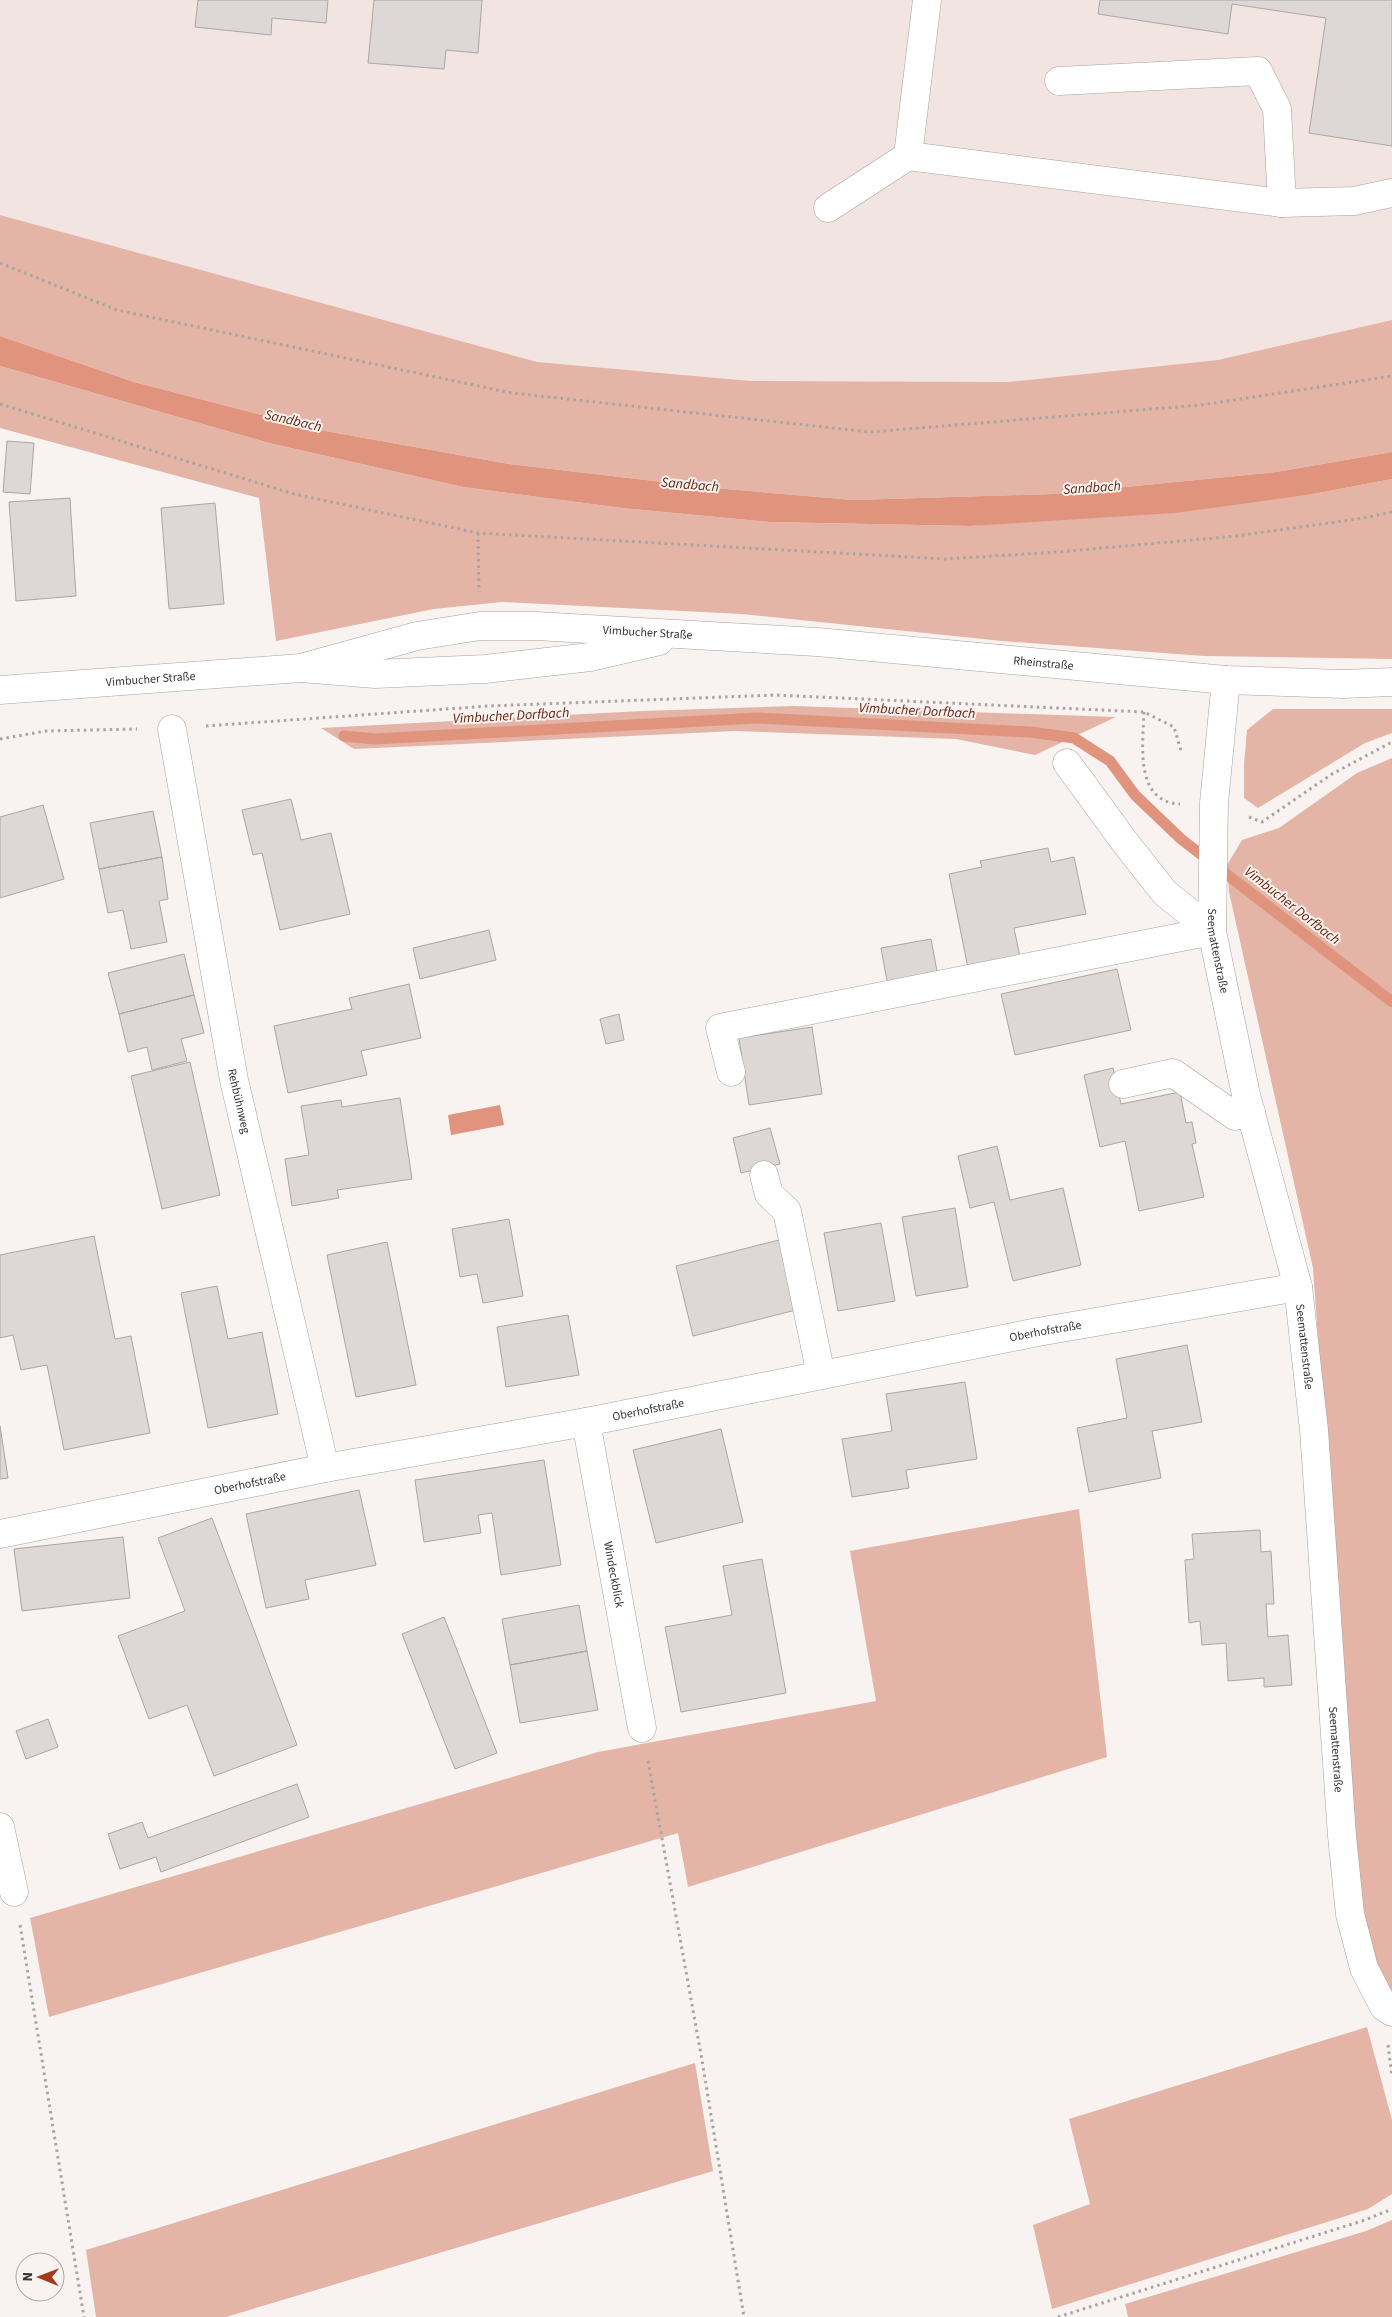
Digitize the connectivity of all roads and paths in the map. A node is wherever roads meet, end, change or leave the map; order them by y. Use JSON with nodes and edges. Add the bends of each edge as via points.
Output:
{"nodes":[{"id":1,"x":927,"y":0,"type":"edge"},
{"id":2,"x":1059,"y":82,"type":"dead end"},
{"id":3,"x":908,"y":156,"type":"junction"},
{"id":4,"x":1392,"y":193,"type":"edge"},
{"id":5,"x":1282,"y":203,"type":"junction"},
{"id":6,"x":828,"y":208,"type":"dead end"},
{"id":7,"x":0,"y":263,"type":"edge"},
{"id":8,"x":1392,"y":376,"type":"edge"},
{"id":9,"x":0,"y":404,"type":"edge"},
{"id":10,"x":1392,"y":512,"type":"edge"},
{"id":11,"x":694,"y":634,"type":"junction"},
{"id":12,"x":301,"y":668,"type":"junction"},
{"id":13,"x":1226,"y":680,"type":"junction"},
{"id":14,"x":1392,"y":682,"type":"edge"},
{"id":15,"x":0,"y":690,"type":"edge"},
{"id":16,"x":1144,"y":712,"type":"junction"},
{"id":17,"x":172,"y":729,"type":"junction"},
{"id":18,"x":0,"y":739,"type":"edge"},
{"id":19,"x":1392,"y":742,"type":"edge"},
{"id":20,"x":1184,"y":761,"type":"dead end"},
{"id":21,"x":1067,"y":763,"type":"dead end"},
{"id":22,"x":1214,"y":803,"type":"junction"},
{"id":23,"x":1212,"y":931,"type":"junction"},
{"id":24,"x":731,"y":1072,"type":"dead end"},
{"id":25,"x":1123,"y":1084,"type":"dead end"},
{"id":26,"x":1251,"y":1112,"type":"junction"},
{"id":27,"x":764,"y":1175,"type":"dead end"},
{"id":28,"x":1298,"y":1287,"type":"junction"},
{"id":29,"x":821,"y":1375,"type":"junction"},
{"id":30,"x":586,"y":1422,"type":"junction"},
{"id":31,"x":325,"y":1468,"type":"junction"},
{"id":32,"x":0,"y":1534,"type":"edge"},
{"id":33,"x":642,"y":1728,"type":"joint"},
{"id":34,"x":0,"y":1827,"type":"edge"},
{"id":35,"x":14,"y":1892,"type":"joint"},
{"id":36,"x":1392,"y":2012,"type":"edge"},
{"id":37,"x":1392,"y":2210,"type":"edge"},
{"id":38,"x":84,"y":2317,"type":"edge"},
{"id":39,"x":744,"y":2317,"type":"edge"},
{"id":40,"x":1058,"y":2317,"type":"edge"}],
"edges":[{"from":1,"to":3,"type":"street"},
{"from":2,"to":5,"type":"street","via":[[1258,71],[1277,109]]},
{"from":3,"to":5,"type":"street"},
{"from":3,"to":6,"type":"street"},
{"from":4,"to":5,"type":"street","via":[[1354,201]]},
{"from":7,"to":8,"type":"path","via":[[117,310],[512,393],[870,432],[1201,405]]},
{"from":9,"to":10,"type":"path","via":[[294,494],[478,533],[945,559],[1236,536]]},
{"from":11,"to":12,"type":"street","name":"Vimbucher Straße","via":[[590,657],[485,669],[375,674]]},
{"from":11,"to":12,"type":"street","name":"Vimbucher Straße","via":[[480,626],[417,636]]},
{"from":11,"to":13,"type":"street","name":"Rheinstraße","via":[[816,642]]},
{"from":12,"to":15,"type":"street","name":"Vimbucher Straße"},
{"from":13,"to":14,"type":"street","name":"Rheinstraße","via":[[1343,684]]},
{"from":13,"to":22,"type":"street","name":"Seemattenstraße"},
{"from":16,"to":17,"type":"path","via":[[775,695],[489,706]]},
{"from":16,"to":20,"type":"path","via":[[1174,728]]},
{"from":16,"to":22,"type":"path","via":[[1145,777],[1160,798],[1170,804]]},
{"from":17,"to":18,"type":"path","via":[[46,730]]},
{"from":17,"to":31,"type":"street","name":"Rehbühnweg","via":[[234,1080]]},
{"from":19,"to":22,"type":"path","via":[[1332,774],[1262,822]]},
{"from":21,"to":23,"type":"street","via":[[1165,892]]},
{"from":22,"to":23,"type":"street","name":"Seemattenstraße"},
{"from":23,"to":24,"type":"street","via":[[720,1028]]},
{"from":23,"to":26,"type":"street","name":"Seemattenstraße"},
{"from":25,"to":26,"type":"street","via":[[1174,1073],[1235,1116]]},
{"from":26,"to":28,"type":"street","name":"Seemattenstraße"},
{"from":27,"to":29,"type":"street","via":[[769,1194],[787,1211]]},
{"from":28,"to":29,"type":"street","name":"Oberhofstraße","via":[[1038,1332]]},
{"from":28,"to":36,"type":"street","name":"Seemattenstraße","via":[[1314,1430],[1350,1914],[1364,1968],[1384,2007]]},
{"from":29,"to":30,"type":"street","name":"Oberhofstraße"},
{"from":30,"to":31,"type":"street","name":"Oberhofstraße"},
{"from":30,"to":33,"type":"street","name":"Windeckblick"},
{"from":31,"to":32,"type":"street","name":"Oberhofstraße"},
{"from":33,"to":39,"type":"path"},
{"from":34,"to":35,"type":"street"},
{"from":35,"to":38,"type":"path"},
{"from":37,"to":40,"type":"path"}]}
